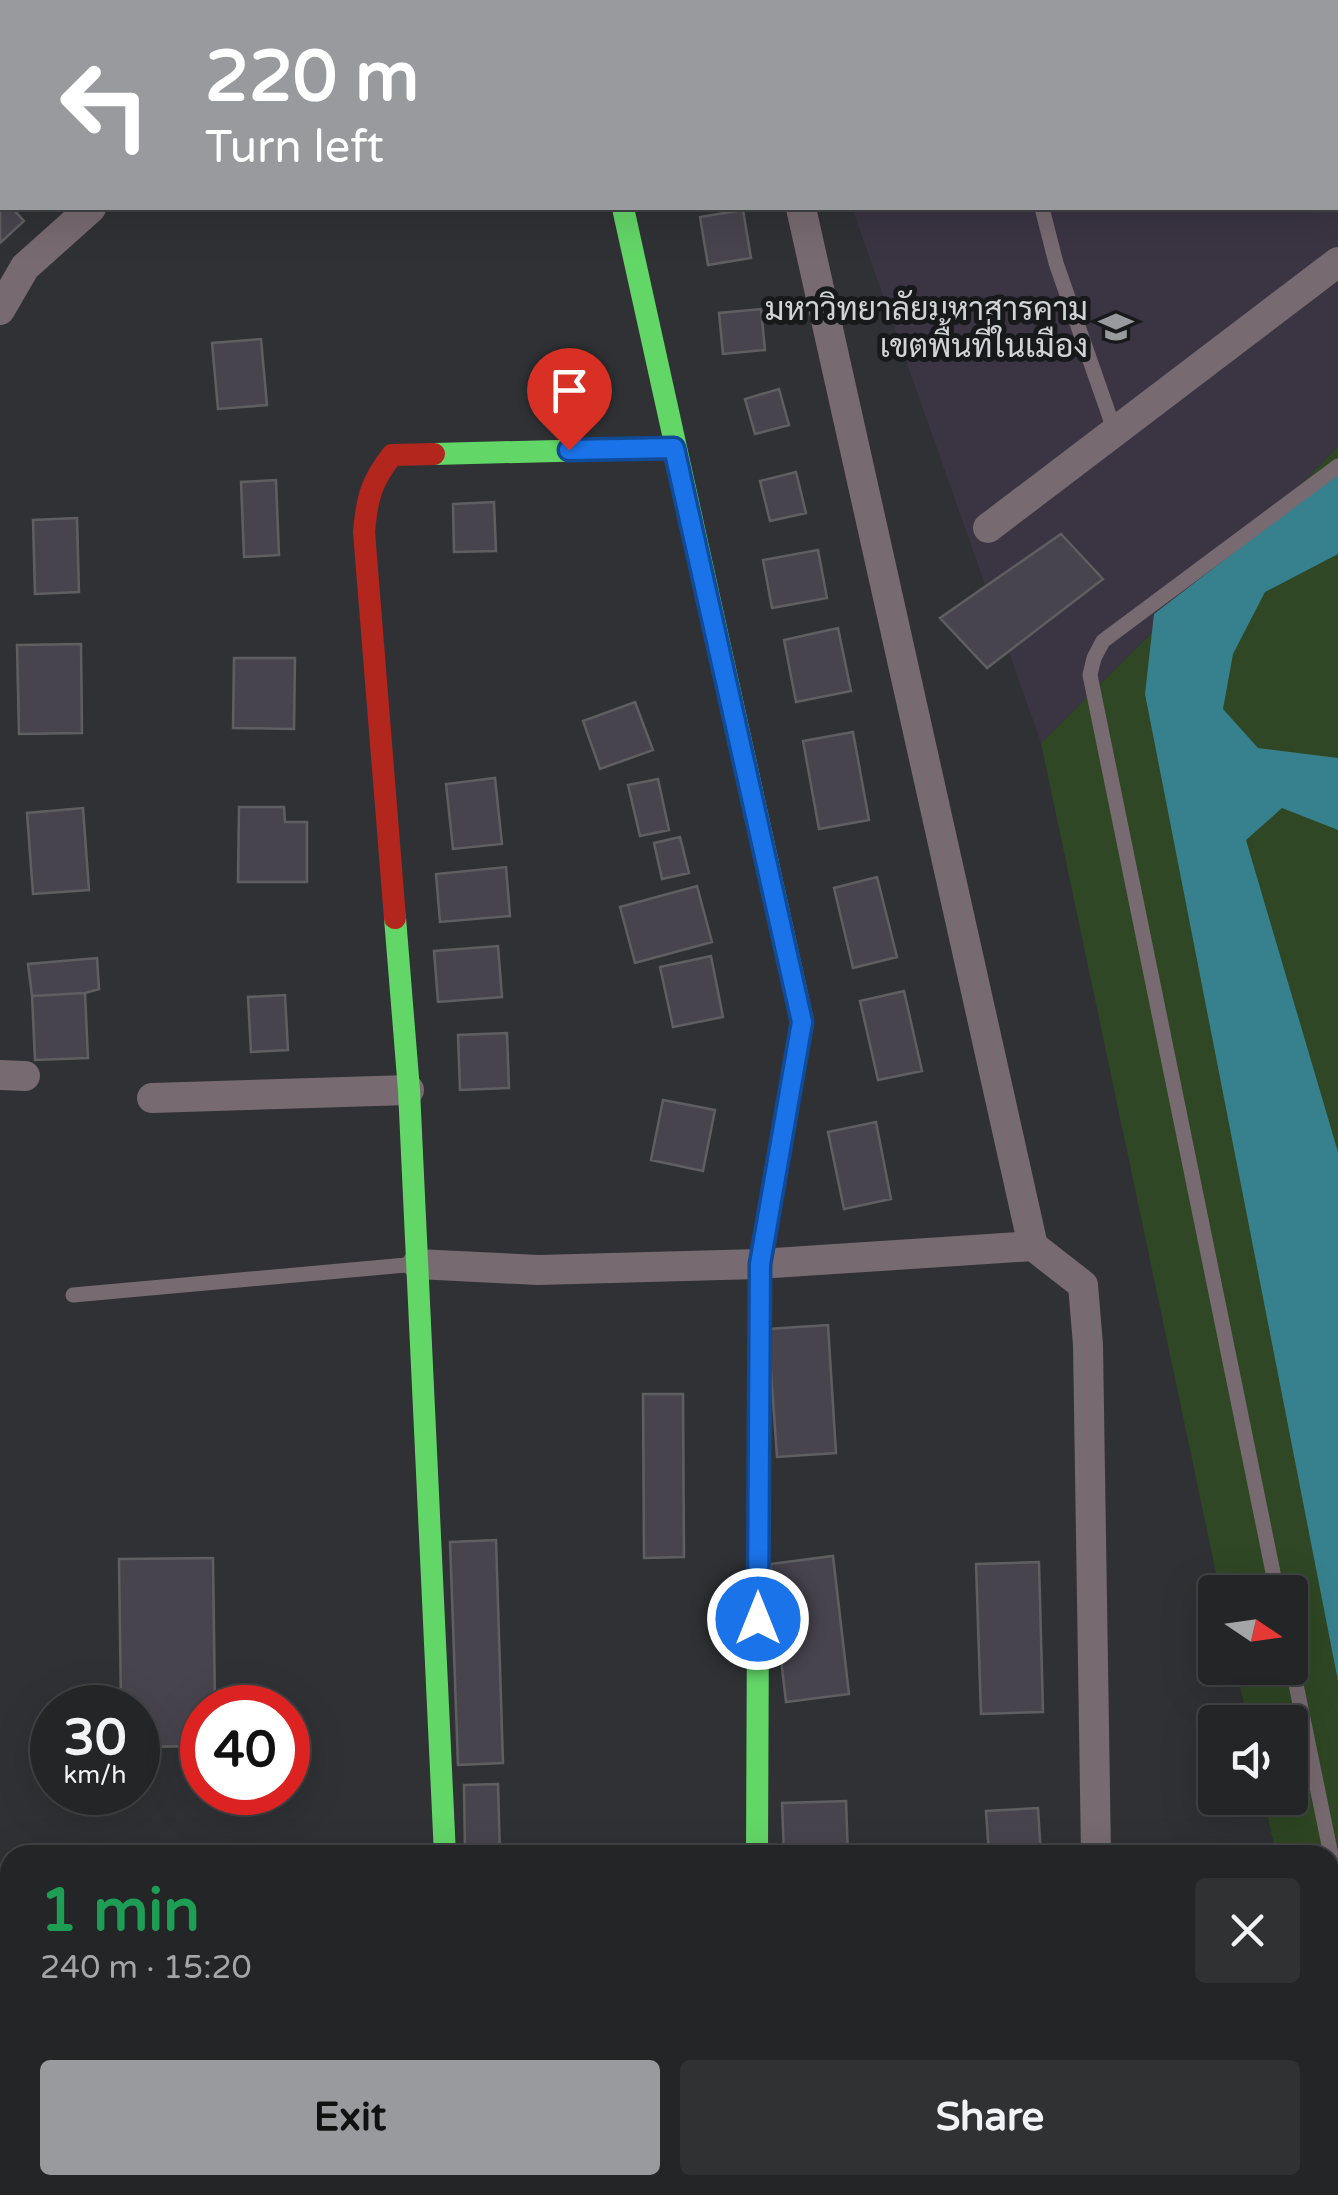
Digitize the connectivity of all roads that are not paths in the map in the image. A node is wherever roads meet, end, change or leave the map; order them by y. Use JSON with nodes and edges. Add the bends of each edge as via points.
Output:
{"nodes":[{"id":1,"x":89,"y":210,"type":"edge"},
{"id":2,"x":622,"y":210,"type":"edge"},
{"id":3,"x":802,"y":210,"type":"edge"},
{"id":4,"x":1042,"y":210,"type":"edge"},
{"id":5,"x":1338,"y":262,"type":"edge"},
{"id":6,"x":0,"y":310,"type":"edge"},
{"id":7,"x":1115,"y":432,"type":"junction"},
{"id":8,"x":674,"y":448,"type":"junction"},
{"id":9,"x":1338,"y":466,"type":"edge"},
{"id":10,"x":988,"y":528,"type":"dead end"},
{"id":11,"x":409,"y":1090,"type":"junction"},
{"id":12,"x":152,"y":1098,"type":"dead end"},
{"id":13,"x":1033,"y":1246,"type":"junction"},
{"id":14,"x":417,"y":1264,"type":"junction"},
{"id":15,"x":760,"y":1264,"type":"junction"},
{"id":16,"x":73,"y":1294,"type":"dead end"},
{"id":17,"x":1274,"y":1575,"type":"edge"},
{"id":18,"x":1296,"y":1685,"type":"edge"},
{"id":19,"x":446,"y":1845,"type":"edge"},
{"id":20,"x":757,"y":1845,"type":"edge"},
{"id":21,"x":1096,"y":1845,"type":"edge"},
{"id":22,"x":1329,"y":1845,"type":"edge"}],
"edges":[{"from":1,"to":6,"type":"street","via":[[26,267]]},
{"from":2,"to":8,"type":"street"},
{"from":3,"to":13,"type":"street"},
{"from":4,"to":7,"type":"lane"},
{"from":5,"to":7,"type":"street"},
{"from":7,"to":10,"type":"street"},
{"from":8,"to":11,"type":"street","via":[[392,456],[366,492]]},
{"from":8,"to":15,"type":"street","via":[[802,1022]]},
{"from":9,"to":17,"type":"lane","via":[[1103,641],[1090,675]]},
{"from":11,"to":12,"type":"street"},
{"from":11,"to":14,"type":"street"},
{"from":13,"to":15,"type":"street"},
{"from":13,"to":21,"type":"street","via":[[1083,1286]]},
{"from":14,"to":15,"type":"street","via":[[538,1270]]},
{"from":14,"to":16,"type":"lane"},
{"from":14,"to":19,"type":"street"},
{"from":15,"to":20,"type":"street"},
{"from":18,"to":22,"type":"lane"}]}
